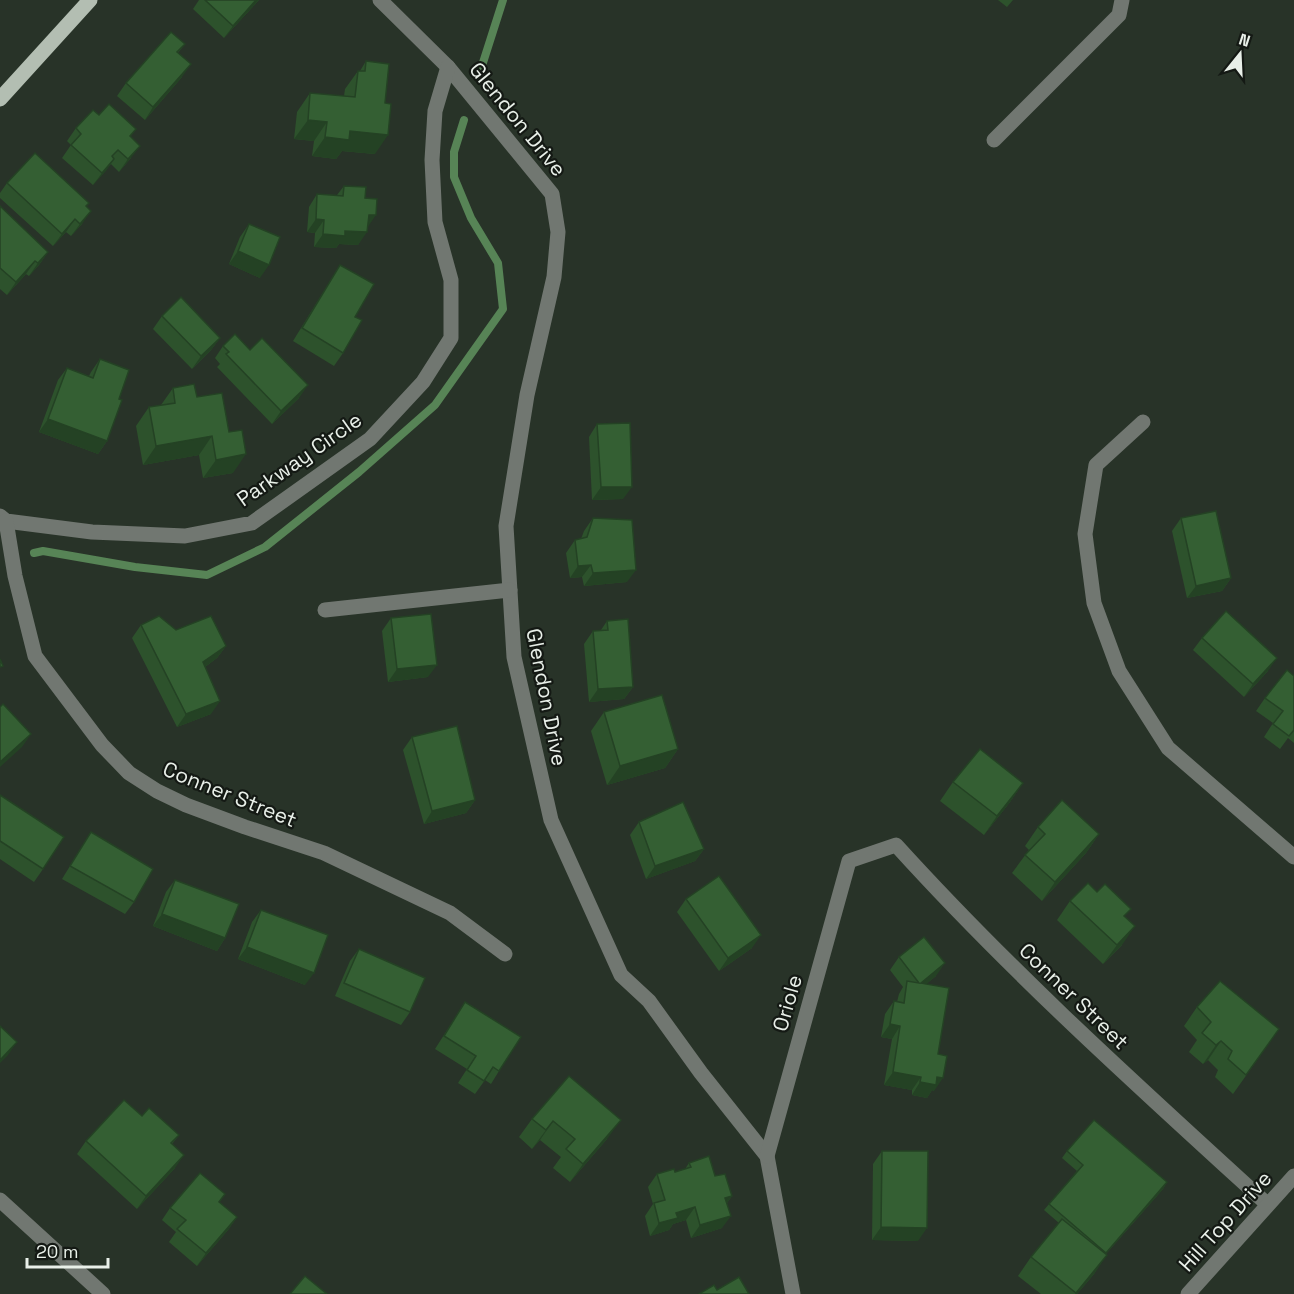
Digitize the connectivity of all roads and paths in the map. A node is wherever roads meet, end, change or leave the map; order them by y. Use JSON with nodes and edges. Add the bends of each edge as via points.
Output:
{"nodes":[{"id":1,"x":90,"y":0,"type":"edge"},
{"id":2,"x":380,"y":0,"type":"edge"},
{"id":3,"x":1122,"y":0,"type":"edge"},
{"id":4,"x":448,"y":67,"type":"junction"},
{"id":5,"x":0,"y":99,"type":"edge"},
{"id":6,"x":994,"y":140,"type":"dead end"},
{"id":7,"x":1143,"y":422,"type":"dead end"},
{"id":8,"x":3,"y":519,"type":"edge"},
{"id":9,"x":510,"y":590,"type":"junction"},
{"id":10,"x":325,"y":610,"type":"dead end"},
{"id":11,"x":1294,"y":857,"type":"edge"},
{"id":12,"x":849,"y":861,"type":"joint"},
{"id":13,"x":505,"y":954,"type":"dead end"},
{"id":14,"x":767,"y":1156,"type":"junction"},
{"id":15,"x":1294,"y":1176,"type":"edge"},
{"id":16,"x":0,"y":1200,"type":"edge"},
{"id":17,"x":1267,"y":1204,"type":"junction"},
{"id":18,"x":103,"y":1294,"type":"edge"},
{"id":19,"x":793,"y":1294,"type":"edge"},
{"id":20,"x":1188,"y":1294,"type":"edge"}],
"edges":[{"from":1,"to":5,"type":"main road"},
{"from":2,"to":4,"type":"street","name":"Glendon Drive"},
{"from":3,"to":6,"type":"street","via":[[1119,15]]},
{"from":4,"to":8,"type":"street","name":"Parkway Circle","via":[[435,111],[432,160],[435,222],[451,280],[451,338],[423,382],[370,439],[252,523],[185,536],[92,532]]},
{"from":4,"to":9,"type":"street","name":"Glendon Drive","via":[[552,194],[558,232],[554,277],[527,395],[506,526]]},
{"from":7,"to":11,"type":"street","via":[[1096,465],[1085,534],[1094,603],[1119,671],[1168,748]]},
{"from":8,"to":13,"type":"street","name":"Conner Street","via":[[35,657],[102,745],[129,773],[186,805],[324,853],[450,913]]},
{"from":9,"to":10,"type":"street"},
{"from":9,"to":14,"type":"street","name":"Glendon Drive","via":[[514,657],[551,820],[621,975],[649,1001],[700,1073]]},
{"from":12,"to":14,"type":"street","name":"Oriole"},
{"from":12,"to":17,"type":"street","name":"Conner Street","via":[[896,845],[950,905],[1057,1011]]},
{"from":14,"to":19,"type":"street","name":"Glendon Drive"},
{"from":15,"to":17,"type":"street","name":"Hill Top Drive"},
{"from":16,"to":18,"type":"street"},
{"from":17,"to":20,"type":"street","name":"Hill Top Drive"}]}
